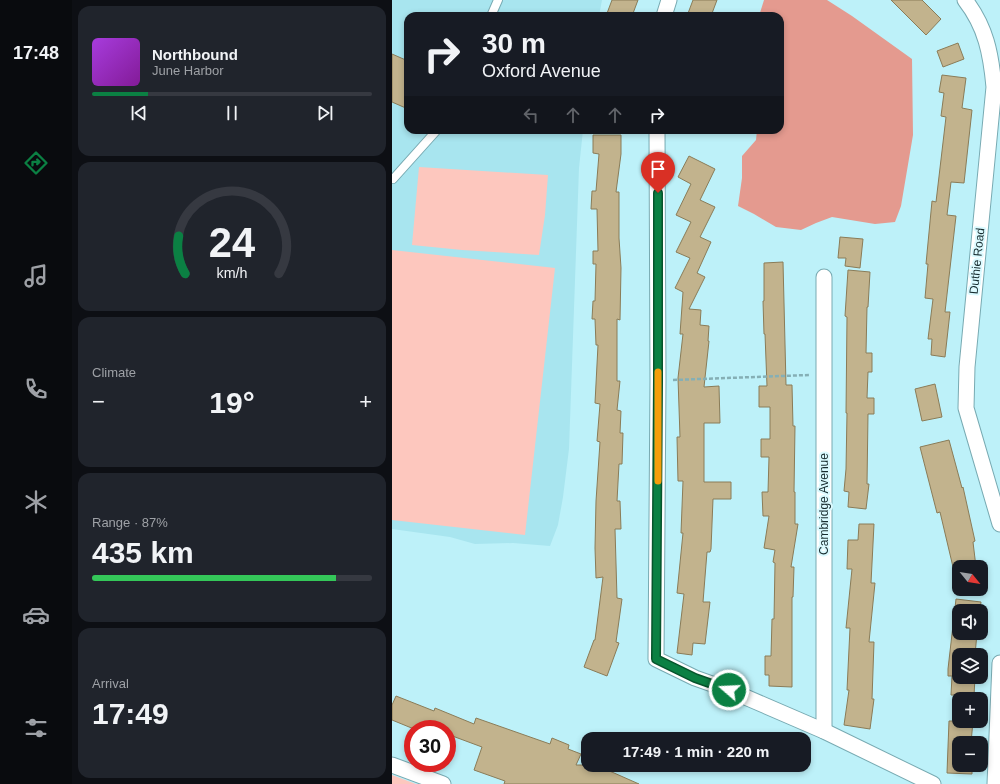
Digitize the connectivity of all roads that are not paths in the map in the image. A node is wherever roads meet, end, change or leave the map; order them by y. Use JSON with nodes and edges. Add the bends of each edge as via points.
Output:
{"nodes":[{"id":1,"x":498,"y":0,"type":"edge"},
{"id":2,"x":669,"y":0,"type":"edge"},
{"id":3,"x":965,"y":0,"type":"edge"},
{"id":4,"x":493,"y":12,"type":"edge"},
{"id":5,"x":665,"y":12,"type":"edge"},
{"id":6,"x":433,"y":134,"type":"edge"},
{"id":7,"x":657,"y":134,"type":"edge"},
{"id":8,"x":393,"y":179,"type":"dead end"},
{"id":9,"x":824,"y":277,"type":"dead end"},
{"id":10,"x":1000,"y":524,"type":"edge"},
{"id":11,"x":1000,"y":664,"type":"edge"},
{"id":12,"x":824,"y":731,"type":"junction"},
{"id":13,"x":392,"y":764,"type":"edge"},
{"id":14,"x":443,"y":784,"type":"edge"},
{"id":15,"x":933,"y":784,"type":"edge"},
{"id":16,"x":995,"y":784,"type":"edge"}],
"edges":[{"from":1,"to":4,"type":"lane"},
{"from":2,"to":5,"type":"street"},
{"from":3,"to":10,"type":"street","name":"Duthie Road","via":[[988,44],[994,87],[967,367],[966,408]]},
{"from":6,"to":8,"type":"lane"},
{"from":7,"to":12,"type":"street","via":[[656,659],[695,678]]},
{"from":9,"to":12,"type":"street","name":"Cambridge Avenue"},
{"from":11,"to":16,"type":"street"},
{"from":12,"to":15,"type":"street"},
{"from":13,"to":14,"type":"street"}]}
